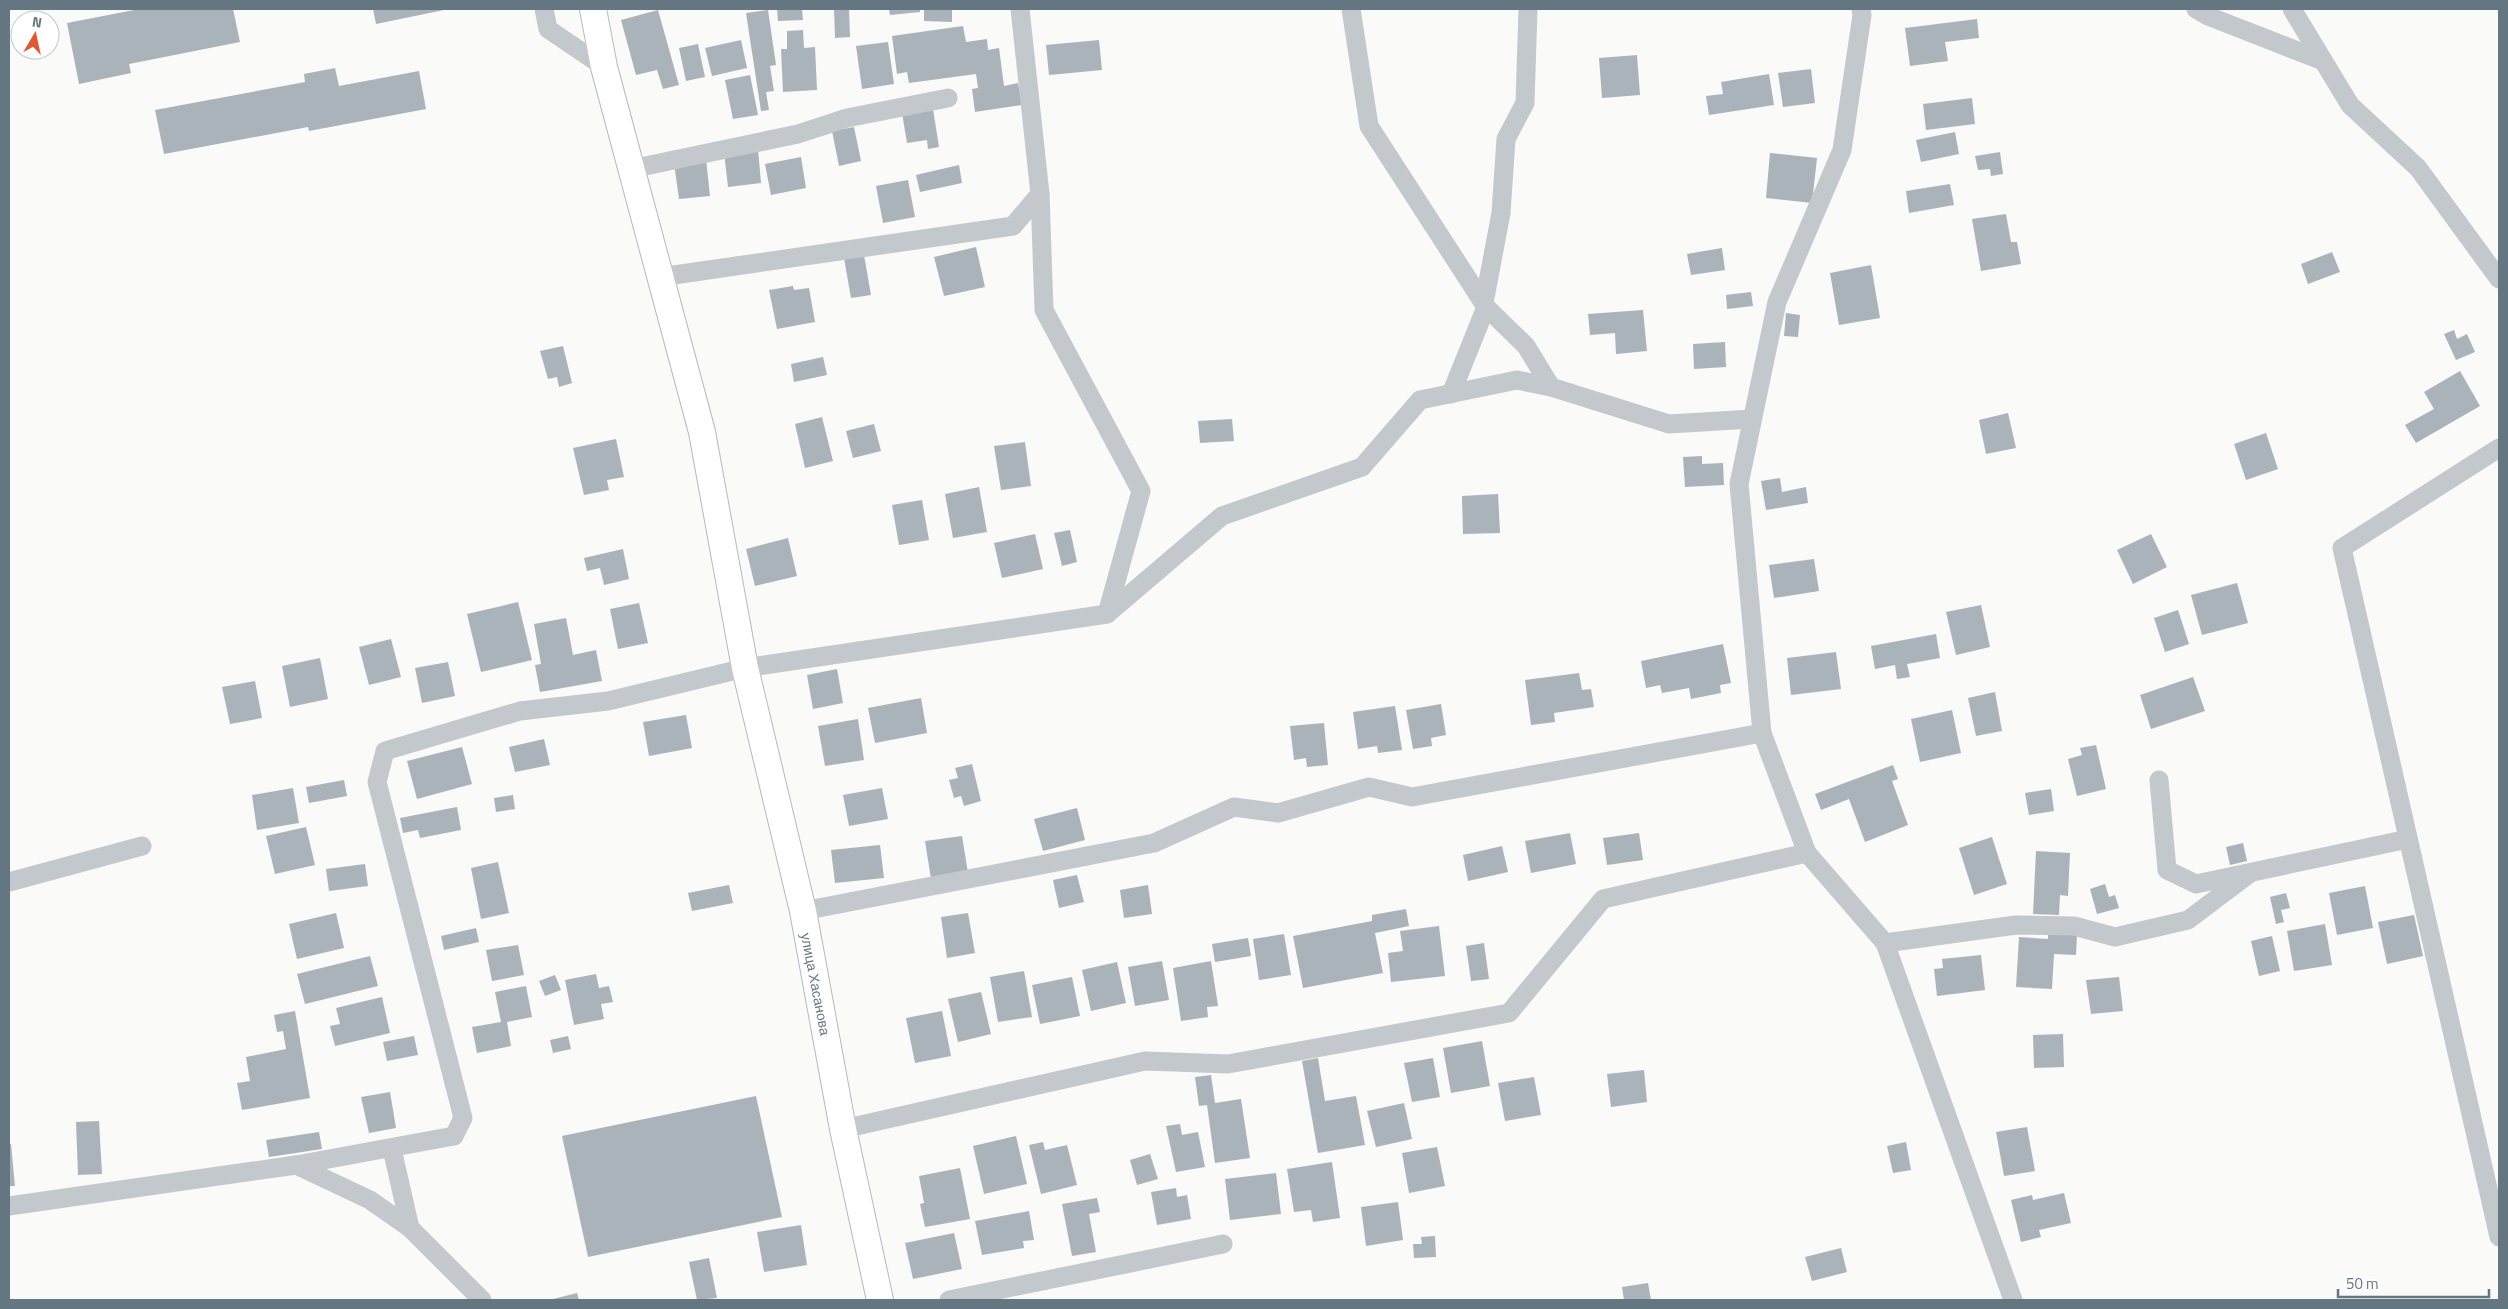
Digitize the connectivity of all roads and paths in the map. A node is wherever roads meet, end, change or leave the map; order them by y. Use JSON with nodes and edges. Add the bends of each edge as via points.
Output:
{"nodes":[{"id":1,"x":544,"y":9,"type":"edge"},
{"id":2,"x":593,"y":9,"type":"edge"},
{"id":3,"x":1020,"y":9,"type":"edge"},
{"id":4,"x":1351,"y":9,"type":"edge"},
{"id":5,"x":1528,"y":9,"type":"edge"},
{"id":6,"x":1861,"y":9,"type":"edge"},
{"id":7,"x":2196,"y":9,"type":"edge"},
{"id":8,"x":2292,"y":9,"type":"edge"},
{"id":9,"x":2323,"y":61,"type":"junction"},
{"id":10,"x":604,"y":68,"type":"junction"},
{"id":11,"x":948,"y":98,"type":"dead end"},
{"id":12,"x":631,"y":169,"type":"junction"},
{"id":13,"x":1040,"y":194,"type":"junction"},
{"id":14,"x":660,"y":277,"type":"junction"},
{"id":15,"x":2499,"y":279,"type":"edge"},
{"id":16,"x":1485,"y":305,"type":"junction"},
{"id":17,"x":1551,"y":387,"type":"junction"},
{"id":18,"x":1451,"y":394,"type":"junction"},
{"id":19,"x":1752,"y":419,"type":"junction"},
{"id":20,"x":2499,"y":448,"type":"edge"},
{"id":21,"x":1106,"y":614,"type":"junction"},
{"id":22,"x":745,"y":668,"type":"junction"},
{"id":23,"x":1762,"y":733,"type":"junction"},
{"id":24,"x":2159,"y":780,"type":"dead end"},
{"id":25,"x":2408,"y":838,"type":"junction"},
{"id":26,"x":142,"y":846,"type":"dead end"},
{"id":27,"x":1807,"y":853,"type":"junction"},
{"id":28,"x":2249,"y":874,"type":"junction"},
{"id":29,"x":9,"y":882,"type":"edge"},
{"id":30,"x":803,"y":911,"type":"junction"},
{"id":31,"x":1885,"y":943,"type":"junction"},
{"id":32,"x":843,"y":1129,"type":"junction"},
{"id":33,"x":392,"y":1149,"type":"junction"},
{"id":34,"x":296,"y":1165,"type":"junction"},
{"id":35,"x":9,"y":1206,"type":"edge"},
{"id":36,"x":410,"y":1228,"type":"junction"},
{"id":37,"x":2499,"y":1237,"type":"edge"},
{"id":38,"x":1223,"y":1244,"type":"dead end"},
{"id":39,"x":482,"y":1300,"type":"edge"},
{"id":40,"x":880,"y":1300,"type":"edge"},
{"id":41,"x":949,"y":1300,"type":"edge"},
{"id":42,"x":2013,"y":1300,"type":"edge"}],
"edges":[{"from":1,"to":10,"type":"street","via":[[548,29]]},
{"from":2,"to":10,"type":"street","name":"улица Хасанова"},
{"from":3,"to":13,"type":"street"},
{"from":4,"to":16,"type":"street","via":[[1369,126]]},
{"from":5,"to":16,"type":"street","via":[[1525,103],[1506,139],[1501,213]]},
{"from":6,"to":19,"type":"street","via":[[1842,150],[1777,302]]},
{"from":7,"to":9,"type":"street"},
{"from":8,"to":9,"type":"street"},
{"from":9,"to":15,"type":"street","via":[[2350,105],[2418,168]]},
{"from":10,"to":12,"type":"street","name":"улица Хасанова"},
{"from":11,"to":12,"type":"street","via":[[847,118],[798,134]]},
{"from":12,"to":14,"type":"street","name":"улица Хасанова"},
{"from":13,"to":14,"type":"street","via":[[1012,226]]},
{"from":13,"to":21,"type":"street","via":[[1044,310],[1141,491]]},
{"from":14,"to":22,"type":"street","name":"улица Хасанова","via":[[702,432]]},
{"from":16,"to":17,"type":"street","via":[[1526,346]]},
{"from":16,"to":18,"type":"street"},
{"from":17,"to":18,"type":"street","via":[[1517,380]]},
{"from":17,"to":19,"type":"street","via":[[1669,424]]},
{"from":18,"to":21,"type":"street","via":[[1420,400],[1362,467],[1222,516]]},
{"from":19,"to":23,"type":"street","via":[[1739,484]]},
{"from":20,"to":25,"type":"street","via":[[2342,548]]},
{"from":21,"to":22,"type":"street"},
{"from":22,"to":30,"type":"street","name":"улица Хасанова"},
{"from":22,"to":33,"type":"street","via":[[608,702],[520,711],[385,751],[376,782],[463,1118],[454,1136]]},
{"from":23,"to":27,"type":"street"},
{"from":23,"to":30,"type":"street","via":[[1412,797],[1368,788],[1278,813],[1234,808],[1154,843]]},
{"from":24,"to":28,"type":"street","via":[[2167,870],[2196,884]]},
{"from":25,"to":28,"type":"street"},
{"from":25,"to":37,"type":"street"},
{"from":26,"to":29,"type":"street"},
{"from":27,"to":31,"type":"street"},
{"from":27,"to":32,"type":"street","via":[[1604,899],[1509,1013],[1228,1064],[1145,1061]]},
{"from":28,"to":31,"type":"street","via":[[2188,920],[2115,937],[2074,926],[2016,925]]},
{"from":30,"to":32,"type":"street","name":"улица Хасанова"},
{"from":31,"to":42,"type":"street"},
{"from":32,"to":40,"type":"street","name":"улица Хасанова"},
{"from":33,"to":34,"type":"street"},
{"from":33,"to":36,"type":"street"},
{"from":34,"to":35,"type":"street"},
{"from":34,"to":36,"type":"street","via":[[370,1200]]},
{"from":36,"to":39,"type":"street"},
{"from":38,"to":41,"type":"street"}]}
